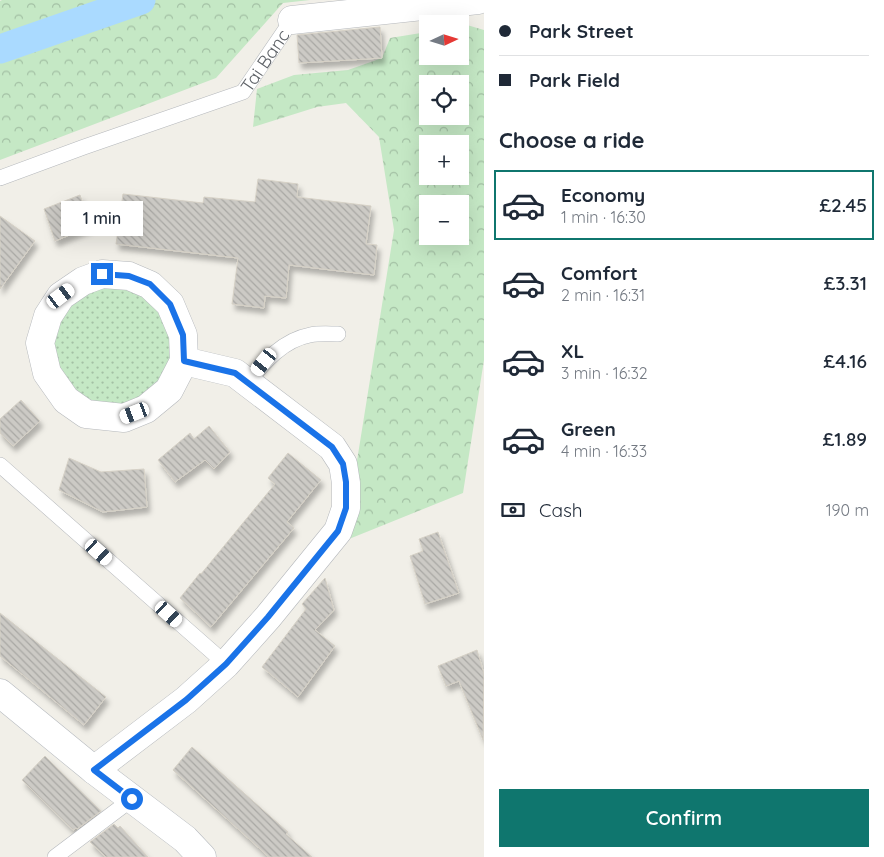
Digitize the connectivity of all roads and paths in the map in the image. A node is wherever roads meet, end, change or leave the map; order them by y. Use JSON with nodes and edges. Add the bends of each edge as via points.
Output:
{"nodes":[{"id":1,"x":478,"y":0,"type":"edge"},
{"id":2,"x":292,"y":20,"type":"joint"},
{"id":3,"x":0,"y":178,"type":"edge"},
{"id":4,"x":338,"y":334,"type":"dead end"},
{"id":5,"x":184,"y":361,"type":"junction"},
{"id":6,"x":248,"y":382,"type":"junction"},
{"id":7,"x":0,"y":465,"type":"edge"},
{"id":8,"x":226,"y":664,"type":"junction"},
{"id":9,"x":0,"y":693,"type":"edge"},
{"id":10,"x":94,"y":770,"type":"junction"},
{"id":11,"x":132,"y":799,"type":"junction"},
{"id":12,"x":55,"y":857,"type":"edge"},
{"id":13,"x":202,"y":857,"type":"edge"}],
"edges":[{"from":1,"to":2,"type":"street","name":"Tai Banc"},
{"from":2,"to":3,"type":"lane","name":"Tai Banc","via":[[243,92]]},
{"from":4,"to":6,"type":"lane","via":[[311,334],[296,339],[264,362]]},
{"from":5,"to":5,"type":"street","via":[[169,390],[146,409],[124,418],[86,414],[66,400],[47,373],[40,344],[48,316],[61,296],[83,281],[102,274],[129,276],[150,284],[170,304],[183,335]]},
{"from":5,"to":6,"type":"street","via":[[235,373]]},
{"from":6,"to":8,"type":"street","via":[[332,447],[343,464],[346,508],[338,531]]},
{"from":7,"to":8,"type":"lane"},
{"from":8,"to":10,"type":"street","via":[[186,700]]},
{"from":9,"to":10,"type":"street"},
{"from":10,"to":11,"type":"street"},
{"from":11,"to":12,"type":"lane"},
{"from":11,"to":13,"type":"street","via":[[185,839]]}]}
